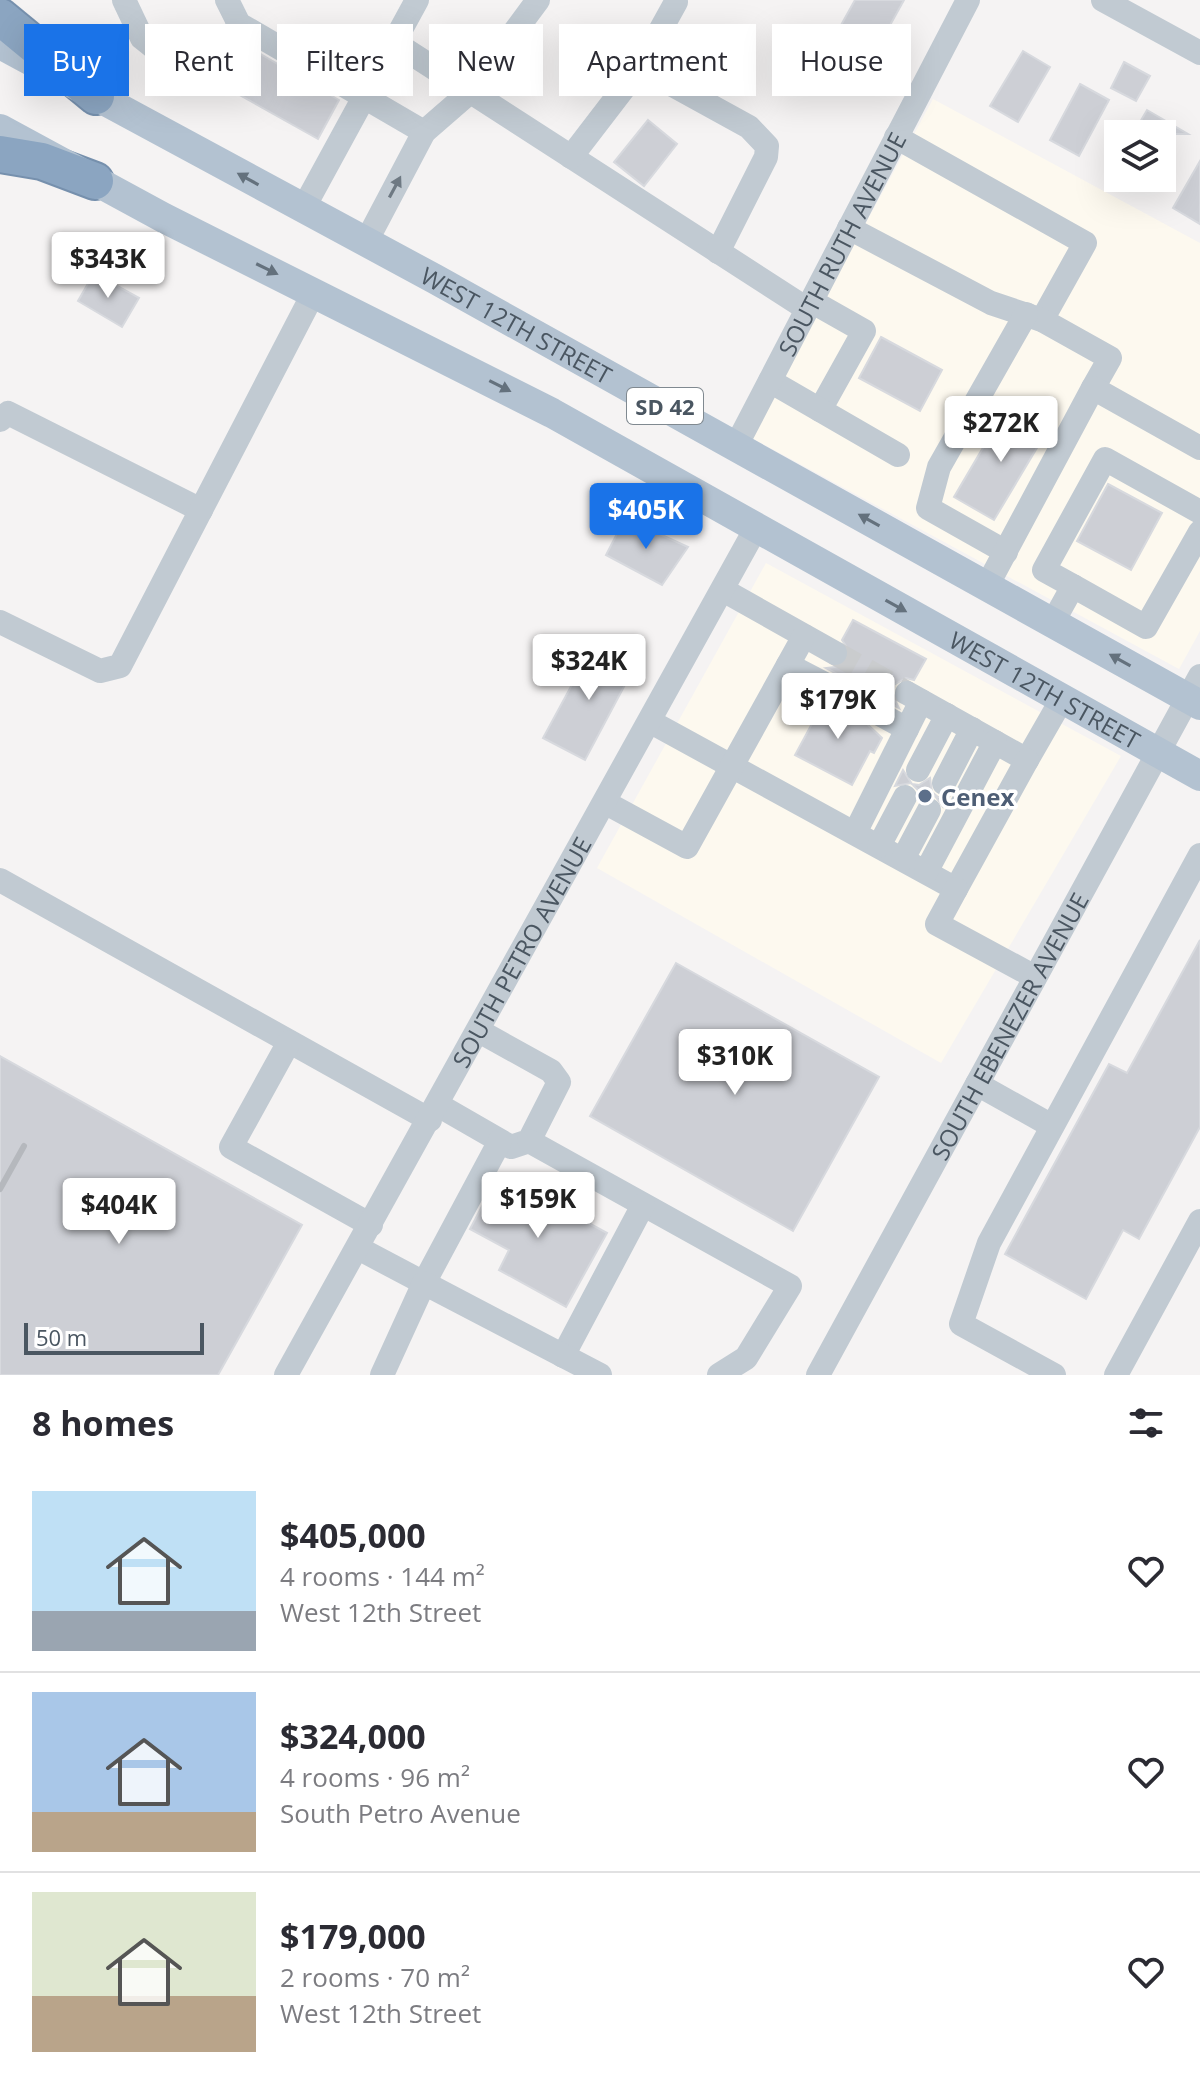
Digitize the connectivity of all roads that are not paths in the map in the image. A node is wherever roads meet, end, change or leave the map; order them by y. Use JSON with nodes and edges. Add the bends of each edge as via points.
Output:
{"nodes":[{"id":1,"x":124,"y":0,"type":"edge"},
{"id":2,"x":227,"y":0,"type":"edge"},
{"id":3,"x":417,"y":0,"type":"edge"},
{"id":4,"x":538,"y":0,"type":"edge"},
{"id":5,"x":968,"y":0,"type":"edge"},
{"id":6,"x":1103,"y":0,"type":"edge"},
{"id":7,"x":676,"y":2,"type":"dead end"},
{"id":8,"x":0,"y":17,"type":"edge"},
{"id":9,"x":239,"y":24,"type":"edge"},
{"id":10,"x":405,"y":24,"type":"edge"},
{"id":11,"x":520,"y":24,"type":"edge"},
{"id":12,"x":664,"y":24,"type":"edge"},
{"id":13,"x":24,"y":37,"type":"edge"},
{"id":14,"x":261,"y":37,"type":"edge"},
{"id":15,"x":145,"y":40,"type":"edge"},
{"id":16,"x":0,"y":44,"type":"edge"},
{"id":17,"x":1200,"y":53,"type":"edge"},
{"id":18,"x":24,"y":57,"type":"edge"},
{"id":19,"x":96,"y":96,"type":"edge"},
{"id":20,"x":465,"y":96,"type":"edge"},
{"id":21,"x":476,"y":96,"type":"edge"},
{"id":22,"x":618,"y":96,"type":"edge"},
{"id":23,"x":693,"y":96,"type":"edge"},
{"id":24,"x":366,"y":97,"type":"junction"},
{"id":25,"x":0,"y":129,"type":"edge"},
{"id":26,"x":424,"y":132,"type":"junction"},
{"id":27,"x":896,"y":137,"type":"junction"},
{"id":28,"x":0,"y":154,"type":"edge"},
{"id":29,"x":571,"y":157,"type":"junction"},
{"id":30,"x":95,"y":181,"type":"junction"},
{"id":31,"x":303,"y":209,"type":"junction"},
{"id":32,"x":849,"y":228,"type":"junction"},
{"id":33,"x":366,"y":242,"type":"junction"},
{"id":34,"x":718,"y":252,"type":"junction"},
{"id":35,"x":314,"y":292,"type":"junction"},
{"id":36,"x":809,"y":305,"type":"junction"},
{"id":37,"x":1034,"y":317,"type":"junction"},
{"id":38,"x":770,"y":381,"type":"junction"},
{"id":39,"x":1093,"y":388,"type":"junction"},
{"id":40,"x":820,"y":410,"type":"junction"},
{"id":41,"x":0,"y":420,"type":"edge"},
{"id":42,"x":736,"y":446,"type":"junction"},
{"id":43,"x":1200,"y":448,"type":"edge"},
{"id":44,"x":898,"y":455,"type":"dead end"},
{"id":45,"x":928,"y":508,"type":"junction"},
{"id":46,"x":201,"y":510,"type":"junction"},
{"id":47,"x":1200,"y":512,"type":"edge"},
{"id":48,"x":756,"y":528,"type":"junction"},
{"id":49,"x":1200,"y":532,"type":"edge"},
{"id":50,"x":909,"y":543,"type":"junction"},
{"id":51,"x":1006,"y":552,"type":"junction"},
{"id":52,"x":987,"y":586,"type":"junction"},
{"id":53,"x":1073,"y":586,"type":"junction"},
{"id":54,"x":723,"y":590,"type":"junction"},
{"id":55,"x":0,"y":622,"type":"edge"},
{"id":56,"x":1053,"y":622,"type":"junction"},
{"id":57,"x":804,"y":636,"type":"junction"},
{"id":58,"x":835,"y":653,"type":"tunnel mouth"},
{"id":59,"x":788,"y":665,"type":"junction"},
{"id":60,"x":838,"y":691,"type":"tunnel mouth"},
{"id":61,"x":1196,"y":693,"type":"edge"},
{"id":62,"x":1062,"y":699,"type":"junction"},
{"id":63,"x":874,"y":711,"type":"tunnel mouth"},
{"id":64,"x":947,"y":715,"type":"junction"},
{"id":65,"x":651,"y":722,"type":"junction"},
{"id":66,"x":907,"y":729,"type":"junction"},
{"id":67,"x":972,"y":729,"type":"junction"},
{"id":68,"x":995,"y":742,"type":"junction"},
{"id":69,"x":1158,"y":752,"type":"junction"},
{"id":70,"x":1027,"y":760,"type":"junction"},
{"id":71,"x":732,"y":766,"type":"junction"},
{"id":72,"x":918,"y":770,"type":"dead end"},
{"id":73,"x":1200,"y":776,"type":"edge"},
{"id":74,"x":944,"y":783,"type":"dead end"},
{"id":75,"x":905,"y":797,"type":"dead end"},
{"id":76,"x":606,"y":803,"type":"junction"},
{"id":77,"x":929,"y":810,"type":"dead end"},
{"id":78,"x":855,"y":833,"type":"junction"},
{"id":79,"x":879,"y":846,"type":"junction"},
{"id":80,"x":1200,"y":855,"type":"edge"},
{"id":81,"x":903,"y":859,"type":"junction"},
{"id":82,"x":926,"y":872,"type":"junction"},
{"id":83,"x":0,"y":880,"type":"edge"},
{"id":84,"x":956,"y":889,"type":"junction"},
{"id":85,"x":1035,"y":977,"type":"junction"},
{"id":86,"x":479,"y":1031,"type":"junction"},
{"id":87,"x":289,"y":1042,"type":"junction"},
{"id":88,"x":977,"y":1084,"type":"junction"},
{"id":89,"x":434,"y":1112,"type":"junction"},
{"id":90,"x":1052,"y":1126,"type":"junction"},
{"id":91,"x":500,"y":1141,"type":"junction"},
{"id":92,"x":529,"y":1141,"type":"junction"},
{"id":93,"x":643,"y":1205,"type":"junction"},
{"id":94,"x":1200,"y":1221,"type":"edge"},
{"id":95,"x":371,"y":1225,"type":"junction"},
{"id":96,"x":358,"y":1248,"type":"junction"},
{"id":97,"x":424,"y":1283,"type":"junction"},
{"id":98,"x":563,"y":1356,"type":"junction"},
{"id":99,"x":294,"y":1372,"type":"edge"},
{"id":100,"x":382,"y":1375,"type":"edge"},
{"id":101,"x":600,"y":1375,"type":"edge"},
{"id":102,"x":719,"y":1375,"type":"edge"},
{"id":103,"x":818,"y":1375,"type":"edge"},
{"id":104,"x":1054,"y":1375,"type":"edge"},
{"id":105,"x":1116,"y":1375,"type":"edge"}],
"edges":[{"from":1,"to":15,"type":"street"},
{"from":2,"to":9,"type":"street"},
{"from":3,"to":10,"type":"street"},
{"from":4,"to":11,"type":"street"},
{"from":5,"to":27,"type":"street","name":"SOUTH RUTH AVENUE"},
{"from":6,"to":17,"type":"street"},
{"from":7,"to":12,"type":"street"},
{"from":8,"to":13,"type":"highway"},
{"from":14,"to":24,"type":"street"},
{"from":16,"to":18,"type":"main road","name":"WEST 12TH STREET","number":"SD 42"},
{"from":31,"to":19,"type":"main road","name":"WEST 12TH STREET","number":"SD 42","one_way":true},
{"from":20,"to":26,"type":"street"},
{"from":21,"to":29,"type":"street"},
{"from":22,"to":29,"type":"street"},
{"from":23,"to":34,"type":"street","via":[[749,127],[767,146]]},
{"from":24,"to":26,"type":"street"},
{"from":24,"to":31,"type":"street"},
{"from":25,"to":30,"type":"main road","name":"WEST 12TH STREET","number":"SD 42"},
{"from":33,"to":26,"type":"street","one_way":true},
{"from":27,"to":32,"type":"street","name":"SOUTH RUTH AVENUE"},
{"from":27,"to":37,"type":"street","via":[[1085,243]]},
{"from":28,"to":30,"type":"highway","via":[[42,161]]},
{"from":29,"to":34,"type":"street"},
{"from":30,"to":35,"type":"main road","name":"WEST 12TH STREET","number":"SD 42","one_way":true},
{"from":31,"to":33,"type":"main road","name":"WEST 12TH STREET","number":"SD 42"},
{"from":32,"to":36,"type":"street","name":"SOUTH RUTH AVENUE"},
{"from":32,"to":37,"type":"street","via":[[991,303]]},
{"from":33,"to":42,"type":"main road","name":"WEST 12TH STREET","number":"SD 42"},
{"from":34,"to":36,"type":"street"},
{"from":35,"to":46,"type":"street"},
{"from":35,"to":48,"type":"main road","name":"WEST 12TH STREET","number":"SD 42","one_way":true,"via":[[552,413]]},
{"from":36,"to":38,"type":"street","name":"SOUTH RUTH AVENUE"},
{"from":36,"to":40,"type":"street","via":[[864,331]]},
{"from":37,"to":39,"type":"street","via":[[1110,358]]},
{"from":37,"to":45,"type":"street","via":[[939,467]]},
{"from":38,"to":40,"type":"street"},
{"from":38,"to":42,"type":"street","name":"SOUTH RUTH AVENUE"},
{"from":39,"to":43,"type":"street"},
{"from":39,"to":51,"type":"street"},
{"from":40,"to":44,"type":"street"},
{"from":41,"to":46,"type":"street","via":[[8,413]]},
{"from":50,"to":42,"type":"main road","name":"WEST 12TH STREET","number":"SD 42","one_way":true},
{"from":45,"to":50,"type":"street"},
{"from":45,"to":51,"type":"street"},
{"from":46,"to":55,"type":"street","via":[[120,666],[100,671]]},
{"from":47,"to":53,"type":"street","via":[[1105,459],[1044,570]]},
{"from":48,"to":54,"type":"street","name":"SOUTH PETRO AVENUE"},
{"from":48,"to":62,"type":"main road","name":"WEST 12TH STREET","number":"SD 42","one_way":true},
{"from":49,"to":53,"type":"street","via":[[1146,627]]},
{"from":50,"to":52,"type":"main road","name":"WEST 12TH STREET","number":"SD 42"},
{"from":51,"to":52,"type":"street"},
{"from":52,"to":56,"type":"main road","name":"WEST 12TH STREET","number":"SD 42"},
{"from":53,"to":56,"type":"street"},
{"from":54,"to":57,"type":"street"},
{"from":54,"to":65,"type":"street","name":"SOUTH PETRO AVENUE"},
{"from":61,"to":56,"type":"main road","name":"WEST 12TH STREET","number":"SD 42","one_way":true},
{"from":57,"to":58,"type":"street"},
{"from":57,"to":59,"type":"street"},
{"from":59,"to":60,"type":"street"},
{"from":59,"to":71,"type":"street"},
{"from":61,"to":69,"type":"street","name":"SOUTH EBENEZER AVENUE"},
{"from":62,"to":69,"type":"main road","name":"WEST 12TH STREET","number":"SD 42"},
{"from":62,"to":70,"type":"street"},
{"from":63,"to":66,"type":"street"},
{"from":64,"to":66,"type":"street","via":[[914,697]]},
{"from":64,"to":67,"type":"street"},
{"from":64,"to":72,"type":"street"},
{"from":65,"to":71,"type":"street"},
{"from":65,"to":76,"type":"street","name":"SOUTH PETRO AVENUE"},
{"from":66,"to":78,"type":"street"},
{"from":67,"to":68,"type":"street"},
{"from":67,"to":74,"type":"street"},
{"from":68,"to":70,"type":"street"},
{"from":68,"to":82,"type":"street"},
{"from":69,"to":73,"type":"main road","name":"WEST 12TH STREET","number":"SD 42"},
{"from":69,"to":85,"type":"street","name":"SOUTH EBENEZER AVENUE"},
{"from":70,"to":84,"type":"street"},
{"from":71,"to":76,"type":"street","via":[[687,847]]},
{"from":71,"to":78,"type":"street"},
{"from":75,"to":79,"type":"street"},
{"from":76,"to":86,"type":"street","name":"SOUTH PETRO AVENUE"},
{"from":77,"to":81,"type":"street"},
{"from":78,"to":79,"type":"street"},
{"from":79,"to":81,"type":"street"},
{"from":80,"to":90,"type":"street"},
{"from":81,"to":82,"type":"street"},
{"from":82,"to":84,"type":"street"},
{"from":83,"to":87,"type":"street"},
{"from":84,"to":85,"type":"street","via":[[937,924]]},
{"from":85,"to":88,"type":"street","name":"SOUTH EBENEZER AVENUE"},
{"from":86,"to":89,"type":"street","name":"SOUTH PETRO AVENUE"},
{"from":86,"to":92,"type":"street","via":[[551,1071],[559,1082]]},
{"from":87,"to":89,"type":"street"},
{"from":87,"to":95,"type":"street","via":[[231,1147]]},
{"from":88,"to":90,"type":"street"},
{"from":88,"to":103,"type":"street","name":"SOUTH EBENEZER AVENUE"},
{"from":89,"to":91,"type":"street"},
{"from":89,"to":95,"type":"street","name":"SOUTH PETRO AVENUE"},
{"from":90,"to":104,"type":"street","via":[[989,1243],[961,1324]]},
{"from":91,"to":92,"type":"street","via":[[511,1147]]},
{"from":91,"to":97,"type":"street"},
{"from":92,"to":93,"type":"street"},
{"from":93,"to":98,"type":"street"},
{"from":93,"to":102,"type":"street","via":[[790,1286],[746,1358]]},
{"from":94,"to":105,"type":"street"},
{"from":95,"to":96,"type":"street","name":"SOUTH PETRO AVENUE"},
{"from":96,"to":97,"type":"street"},
{"from":96,"to":99,"type":"street","name":"SOUTH PETRO AVENUE"},
{"from":97,"to":98,"type":"street"},
{"from":97,"to":100,"type":"street"},
{"from":98,"to":101,"type":"street"}]}
